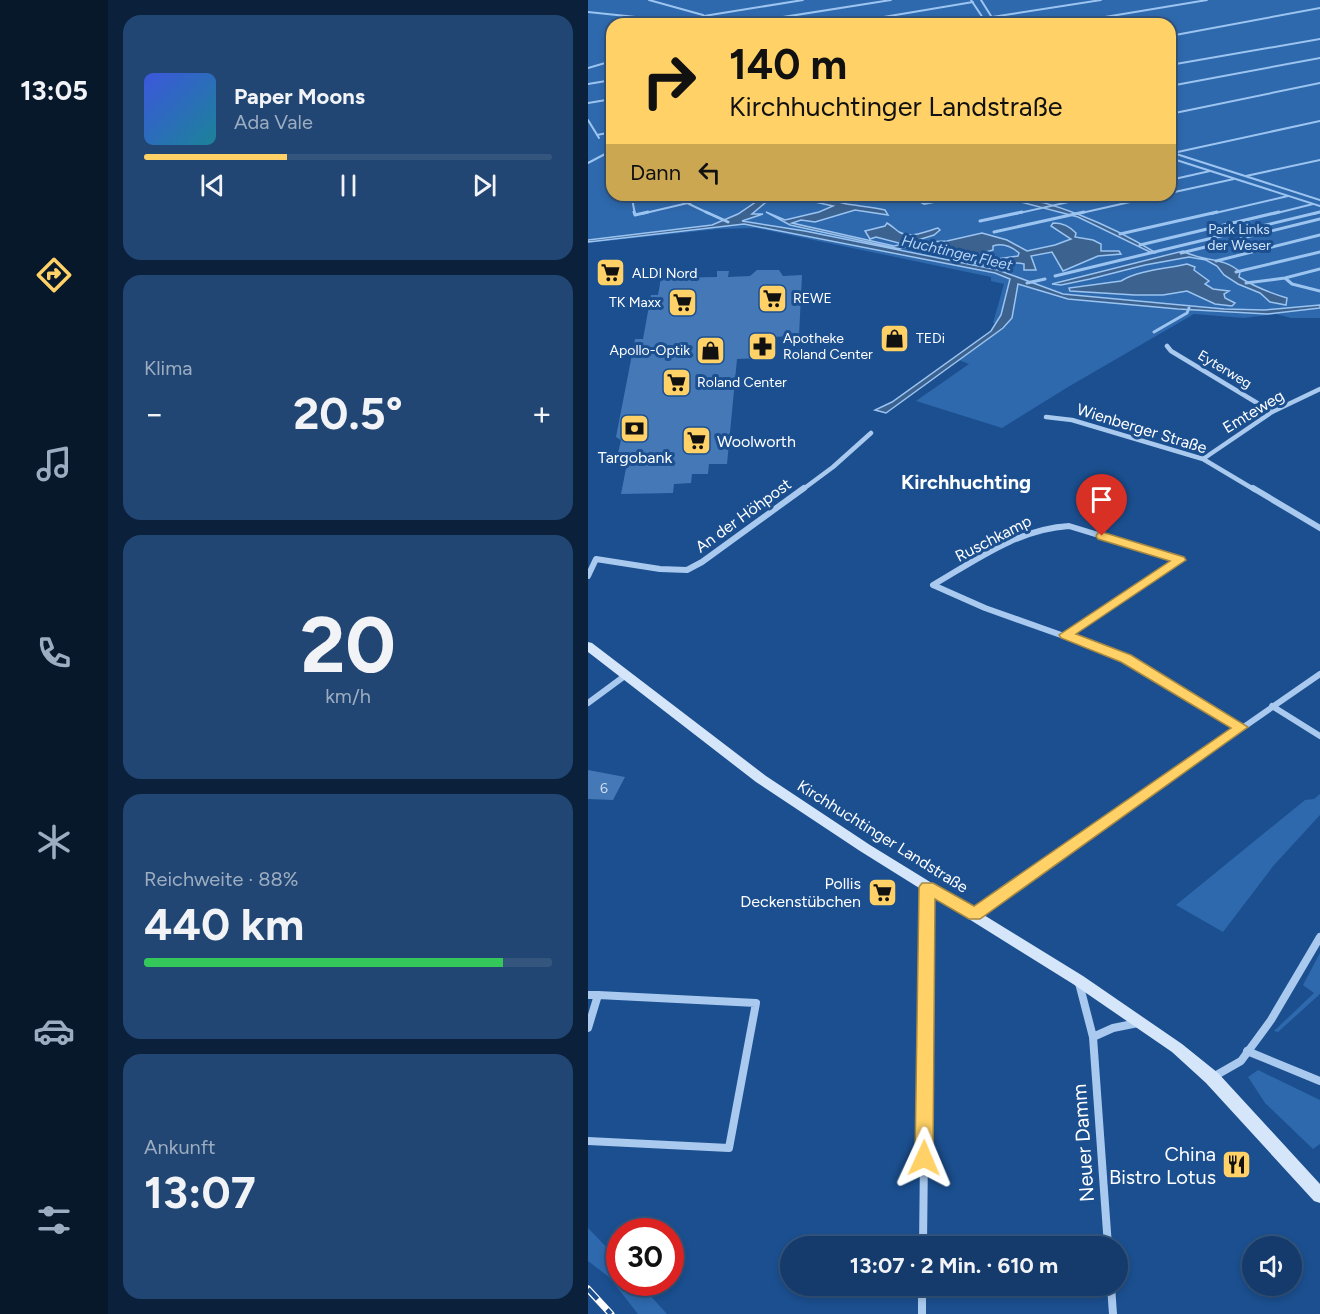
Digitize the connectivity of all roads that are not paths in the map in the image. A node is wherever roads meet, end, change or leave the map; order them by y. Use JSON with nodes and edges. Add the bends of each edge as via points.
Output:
{"nodes":[{"id":1,"x":1167,"y":346,"type":"dead end"},
{"id":2,"x":1320,"y":389,"type":"edge"},
{"id":3,"x":1272,"y":412,"type":"junction"},
{"id":4,"x":1046,"y":417,"type":"dead end"},
{"id":5,"x":871,"y":433,"type":"dead end"},
{"id":6,"x":1203,"y":459,"type":"junction"},
{"id":7,"x":1320,"y":528,"type":"edge"},
{"id":8,"x":588,"y":576,"type":"edge"},
{"id":9,"x":1066,"y":635,"type":"junction"},
{"id":10,"x":588,"y":646,"type":"edge"},
{"id":11,"x":1320,"y":674,"type":"edge"},
{"id":12,"x":626,"y":675,"type":"junction"},
{"id":13,"x":588,"y":703,"type":"edge"},
{"id":14,"x":1272,"y":706,"type":"junction"},
{"id":15,"x":1241,"y":727,"type":"junction"},
{"id":16,"x":1320,"y":736,"type":"edge"},
{"id":17,"x":927,"y":887,"type":"junction"},
{"id":18,"x":974,"y":914,"type":"junction"},
{"id":19,"x":1320,"y":937,"type":"edge"},
{"id":20,"x":1078,"y":980,"type":"junction"},
{"id":21,"x":588,"y":995,"type":"edge"},
{"id":22,"x":598,"y":995,"type":"junction"},
{"id":23,"x":1140,"y":1022,"type":"junction"},
{"id":24,"x":588,"y":1028,"type":"edge"},
{"id":25,"x":1093,"y":1037,"type":"junction"},
{"id":26,"x":1247,"y":1051,"type":"junction"},
{"id":27,"x":1212,"y":1078,"type":"junction"},
{"id":28,"x":1320,"y":1081,"type":"edge"},
{"id":29,"x":588,"y":1140,"type":"edge"},
{"id":30,"x":1320,"y":1196,"type":"edge"},
{"id":31,"x":923,"y":1236,"type":"edge"},
{"id":32,"x":1107,"y":1236,"type":"edge"},
{"id":33,"x":922,"y":1296,"type":"edge"},
{"id":34,"x":1112,"y":1296,"type":"edge"},
{"id":35,"x":922,"y":1314,"type":"edge"},
{"id":36,"x":1113,"y":1314,"type":"edge"}],
"edges":[{"from":1,"to":3,"type":"street","name":"Eyterweg"},
{"from":2,"to":3,"type":"street","name":"Emteweg"},
{"from":3,"to":6,"type":"street","name":"Emteweg"},
{"from":4,"to":6,"type":"street","name":"Wienberger Straße","via":[[1072,420]]},
{"from":5,"to":8,"type":"street","name":"An der Höhpost","via":[[825,473],[687,570],[596,559]]},
{"from":6,"to":7,"type":"street","name":"Wienberger Straße"},
{"from":9,"to":9,"type":"street","name":"Ruschkamp","via":[[985,608],[933,585],[1017,538],[1052,525],[1070,526],[1180,560]]},
{"from":9,"to":15,"type":"street","via":[[1126,658]]},
{"from":10,"to":12,"type":"main road","name":"Kirchhuchtinger Landstraße"},
{"from":11,"to":14,"type":"street"},
{"from":12,"to":13,"type":"street"},
{"from":12,"to":17,"type":"main road","name":"Kirchhuchtinger Landstraße","via":[[761,779]]},
{"from":14,"to":15,"type":"street"},
{"from":14,"to":16,"type":"street"},
{"from":15,"to":18,"type":"street"},
{"from":17,"to":18,"type":"main road","name":"Kirchhuchtinger Landstraße"},
{"from":17,"to":31,"type":"street"},
{"from":18,"to":20,"type":"main road","name":"Kirchhuchtinger Landstraße"},
{"from":19,"to":26,"type":"street","via":[[1271,1020]]},
{"from":20,"to":23,"type":"main road","name":"Kirchhuchtinger Landstraße"},
{"from":20,"to":25,"type":"street","name":"Neuer Damm"},
{"from":21,"to":22,"type":"street"},
{"from":22,"to":24,"type":"street"},
{"from":22,"to":29,"type":"street","via":[[756,1003],[729,1148]]},
{"from":23,"to":25,"type":"street"},
{"from":23,"to":27,"type":"main road","name":"Kirchhuchtinger Landstraße"},
{"from":25,"to":32,"type":"street","name":"Neuer Damm"},
{"from":26,"to":27,"type":"street","via":[[1240,1061]]},
{"from":26,"to":28,"type":"street"},
{"from":27,"to":30,"type":"main road","name":"Kirchhuchtinger Landstraße"},
{"from":33,"to":35,"type":"street"},
{"from":34,"to":36,"type":"street"}]}
